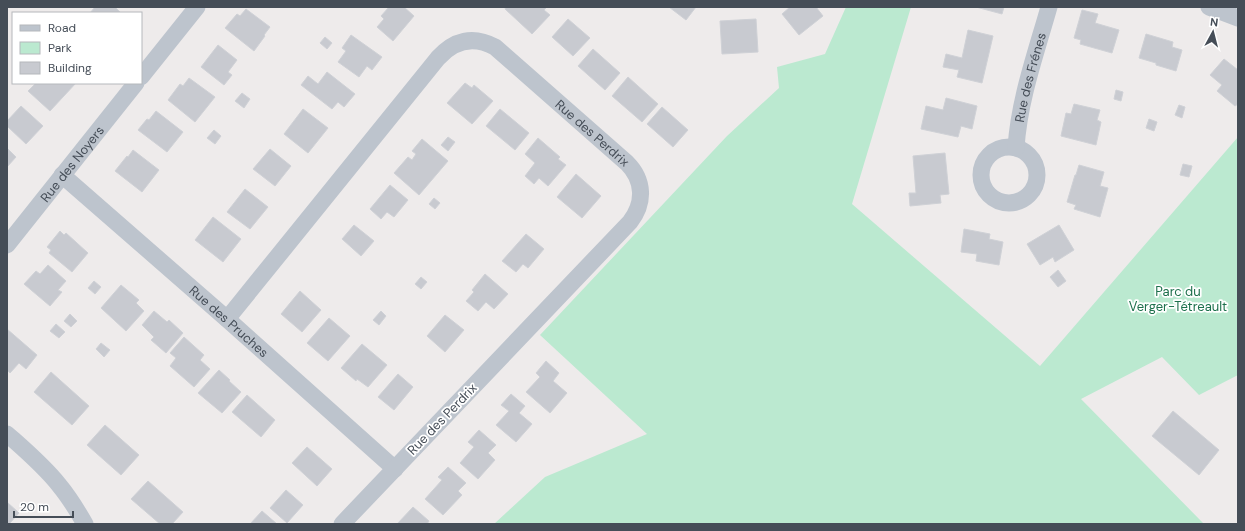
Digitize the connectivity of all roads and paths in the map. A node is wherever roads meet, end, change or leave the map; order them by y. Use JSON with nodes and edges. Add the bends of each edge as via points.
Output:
{"nodes":[{"id":1,"x":197,"y":7,"type":"edge"},
{"id":2,"x":1049,"y":7,"type":"edge"},
{"id":3,"x":1209,"y":7,"type":"edge"},
{"id":4,"x":1238,"y":18,"type":"edge"},
{"id":5,"x":142,"y":76,"type":"edge"},
{"id":6,"x":135,"y":84,"type":"edge"},
{"id":7,"x":1016,"y":148,"type":"dead end"},
{"id":8,"x":62,"y":176,"type":"junction"},
{"id":9,"x":7,"y":244,"type":"edge"},
{"id":10,"x":227,"y":319,"type":"junction"},
{"id":11,"x":7,"y":434,"type":"edge"},
{"id":12,"x":395,"y":469,"type":"junction"},
{"id":13,"x":85,"y":524,"type":"edge"},
{"id":14,"x":342,"y":524,"type":"edge"}],
"edges":[{"from":1,"to":5,"type":"street"},
{"from":2,"to":7,"type":"street","name":"Rue des Frénes","via":[[1021,107]]},
{"from":3,"to":4,"type":"street"},
{"from":6,"to":8,"type":"street","name":"Rue des Noyers"},
{"from":8,"to":9,"type":"street","name":"Rue des Noyers"},
{"from":8,"to":10,"type":"street","name":"Rue des Pruches"},
{"from":10,"to":12,"type":"street","name":"Rue des Pruches"},
{"from":10,"to":12,"type":"street","name":"Rue des Perdrix","via":[[438,58],[455,44],[475,41],[495,47],[627,163],[636,173],[641,192],[640,205],[634,217]]},
{"from":11,"to":13,"type":"street","via":[[58,484]]},
{"from":12,"to":14,"type":"street","name":"Rue des Perdrix"}]}
